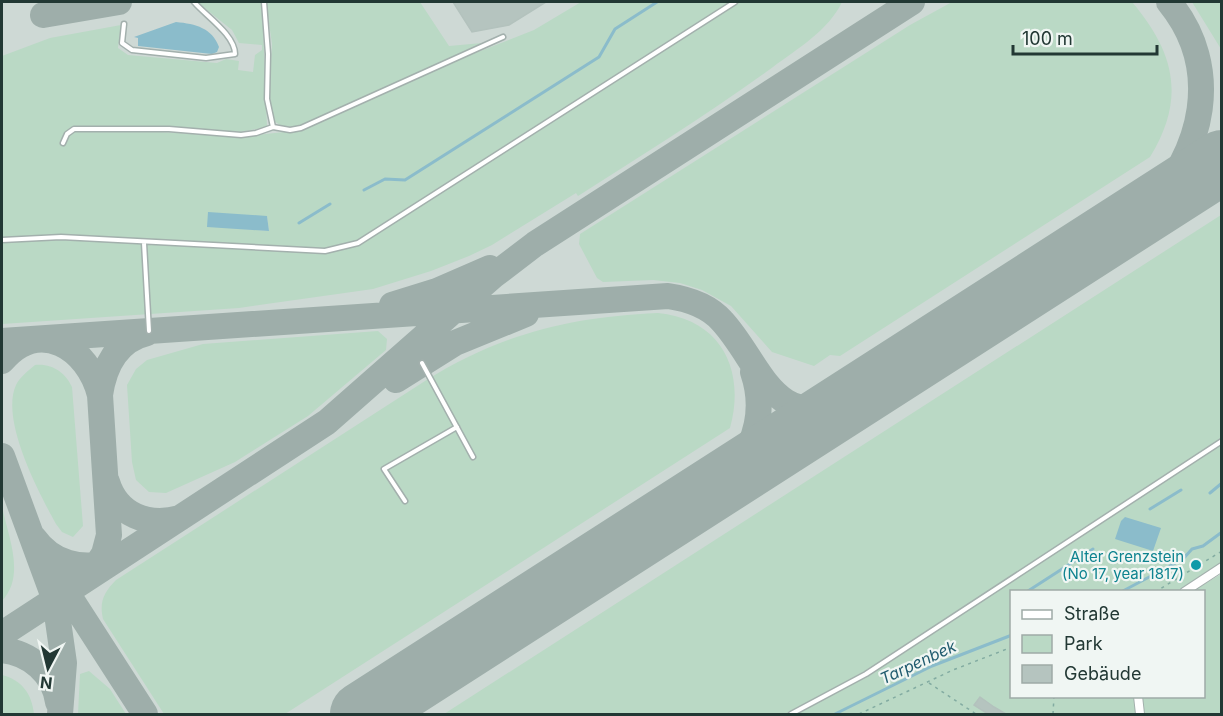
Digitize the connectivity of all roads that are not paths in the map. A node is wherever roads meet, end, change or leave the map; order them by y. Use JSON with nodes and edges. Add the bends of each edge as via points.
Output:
{"nodes":[{"id":1,"x":194,"y":2,"type":"edge"},
{"id":2,"x":264,"y":2,"type":"edge"},
{"id":3,"x":735,"y":2,"type":"edge"},
{"id":4,"x":124,"y":24,"type":"dead end"},
{"id":5,"x":503,"y":37,"type":"dead end"},
{"id":6,"x":273,"y":127,"type":"junction"},
{"id":7,"x":63,"y":143,"type":"dead end"},
{"id":8,"x":2,"y":240,"type":"edge"},
{"id":9,"x":144,"y":243,"type":"junction"},
{"id":10,"x":149,"y":331,"type":"dead end"},
{"id":11,"x":422,"y":363,"type":"dead end"},
{"id":12,"x":457,"y":427,"type":"junction"},
{"id":13,"x":1221,"y":441,"type":"edge"},
{"id":14,"x":473,"y":457,"type":"dead end"},
{"id":15,"x":405,"y":501,"type":"dead end"},
{"id":16,"x":1221,"y":567,"type":"edge"},
{"id":17,"x":1186,"y":590,"type":"edge"},
{"id":18,"x":1138,"y":698,"type":"edge"},
{"id":19,"x":791,"y":714,"type":"edge"},
{"id":20,"x":1140,"y":714,"type":"edge"}],
"edges":[{"from":1,"to":4,"type":"lane","via":[[224,32],[235,48],[234,54],[206,58],[132,50],[122,43]]},
{"from":2,"to":6,"type":"lane","via":[[267,99]]},
{"from":3,"to":9,"type":"lane","via":[[358,243],[325,251]]},
{"from":5,"to":6,"type":"lane","via":[[301,128]]},
{"from":6,"to":7,"type":"lane","via":[[241,135],[170,129],[74,129]]},
{"from":8,"to":9,"type":"lane","via":[[61,237]]},
{"from":9,"to":10,"type":"lane"},
{"from":11,"to":12,"type":"lane"},
{"from":12,"to":14,"type":"lane"},
{"from":12,"to":15,"type":"lane","via":[[384,469]]},
{"from":13,"to":19,"type":"lane","via":[[866,674]]},
{"from":16,"to":17,"type":"street"},
{"from":18,"to":20,"type":"street"}]}
